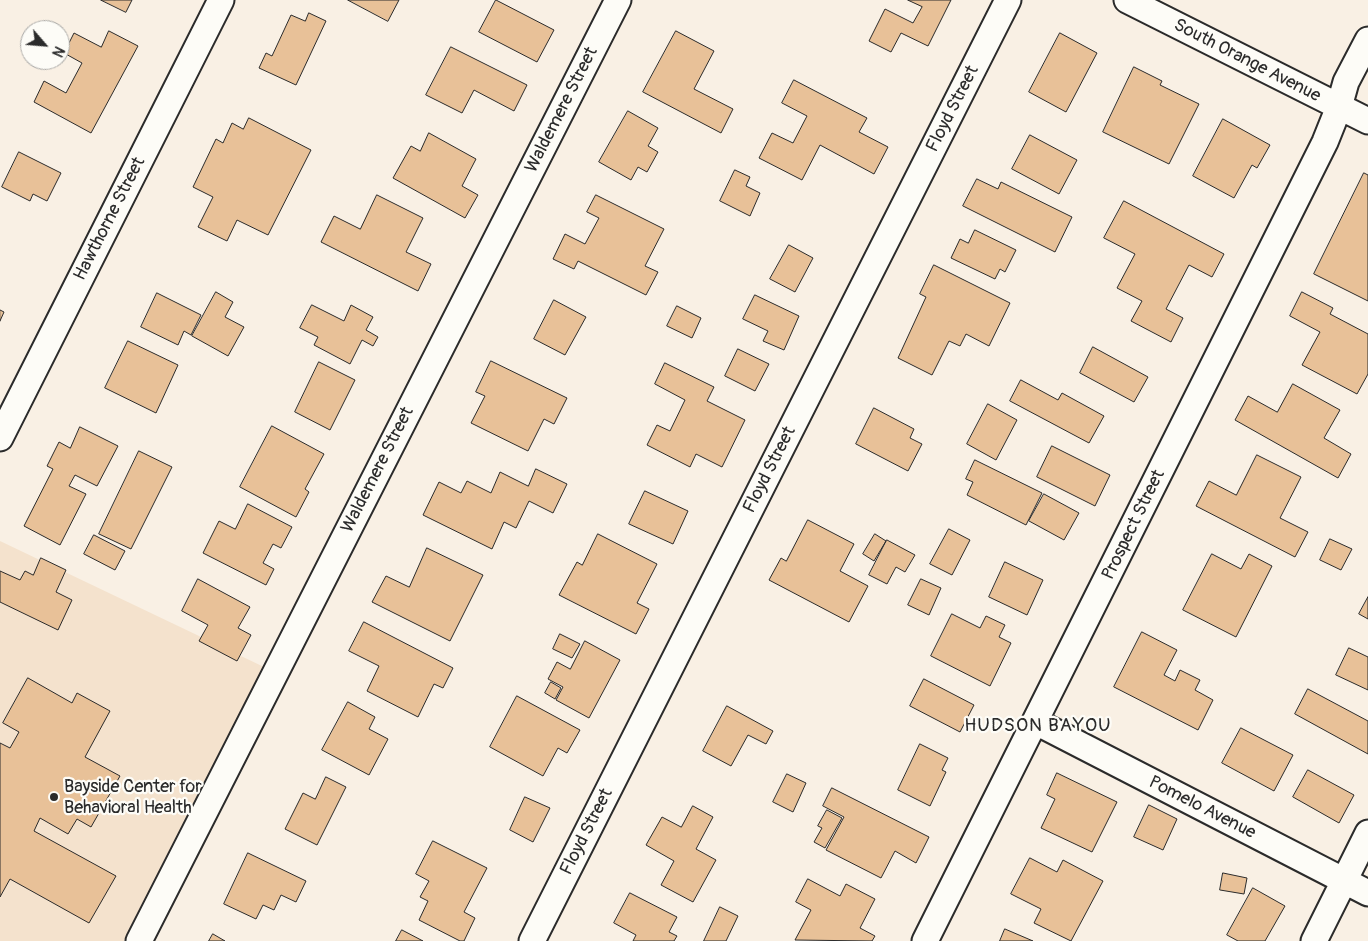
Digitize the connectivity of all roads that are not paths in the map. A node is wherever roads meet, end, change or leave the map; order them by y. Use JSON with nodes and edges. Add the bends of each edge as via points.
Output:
{"nodes":[{"id":1,"x":221,"y":0,"type":"edge"},
{"id":2,"x":618,"y":0,"type":"edge"},
{"id":3,"x":1008,"y":0,"type":"edge"},
{"id":4,"x":1127,"y":0,"type":"edge"},
{"id":5,"x":1368,"y":40,"type":"edge"},
{"id":6,"x":1339,"y":107,"type":"junction"},
{"id":7,"x":1368,"y":121,"type":"edge"},
{"id":8,"x":0,"y":438,"type":"edge"},
{"id":9,"x":1036,"y":722,"type":"junction"},
{"id":10,"x":1368,"y":833,"type":"edge"},
{"id":11,"x":1344,"y":881,"type":"junction"},
{"id":12,"x":1368,"y":893,"type":"edge"},
{"id":13,"x":139,"y":941,"type":"edge"},
{"id":14,"x":532,"y":941,"type":"edge"},
{"id":15,"x":925,"y":941,"type":"edge"},
{"id":16,"x":1314,"y":941,"type":"edge"}],
"edges":[{"from":1,"to":8,"type":"street","name":"Hawthorne Street"},
{"from":2,"to":13,"type":"street","name":"Waldemere Street"},
{"from":3,"to":14,"type":"street","name":"Floyd Street"},
{"from":4,"to":6,"type":"street","name":"South Orange Avenue"},
{"from":5,"to":6,"type":"street","name":"Prospect Street","via":[[1346,82]]},
{"from":6,"to":7,"type":"street","name":"South Orange Avenue"},
{"from":6,"to":9,"type":"street","name":"Prospect Street","via":[[1321,151]]},
{"from":9,"to":11,"type":"street","name":"Pomelo Avenue"},
{"from":9,"to":15,"type":"street","name":"Prospect Street"},
{"from":10,"to":11,"type":"street"},
{"from":11,"to":12,"type":"street","name":"Pomelo Avenue"},
{"from":11,"to":16,"type":"street"}]}
